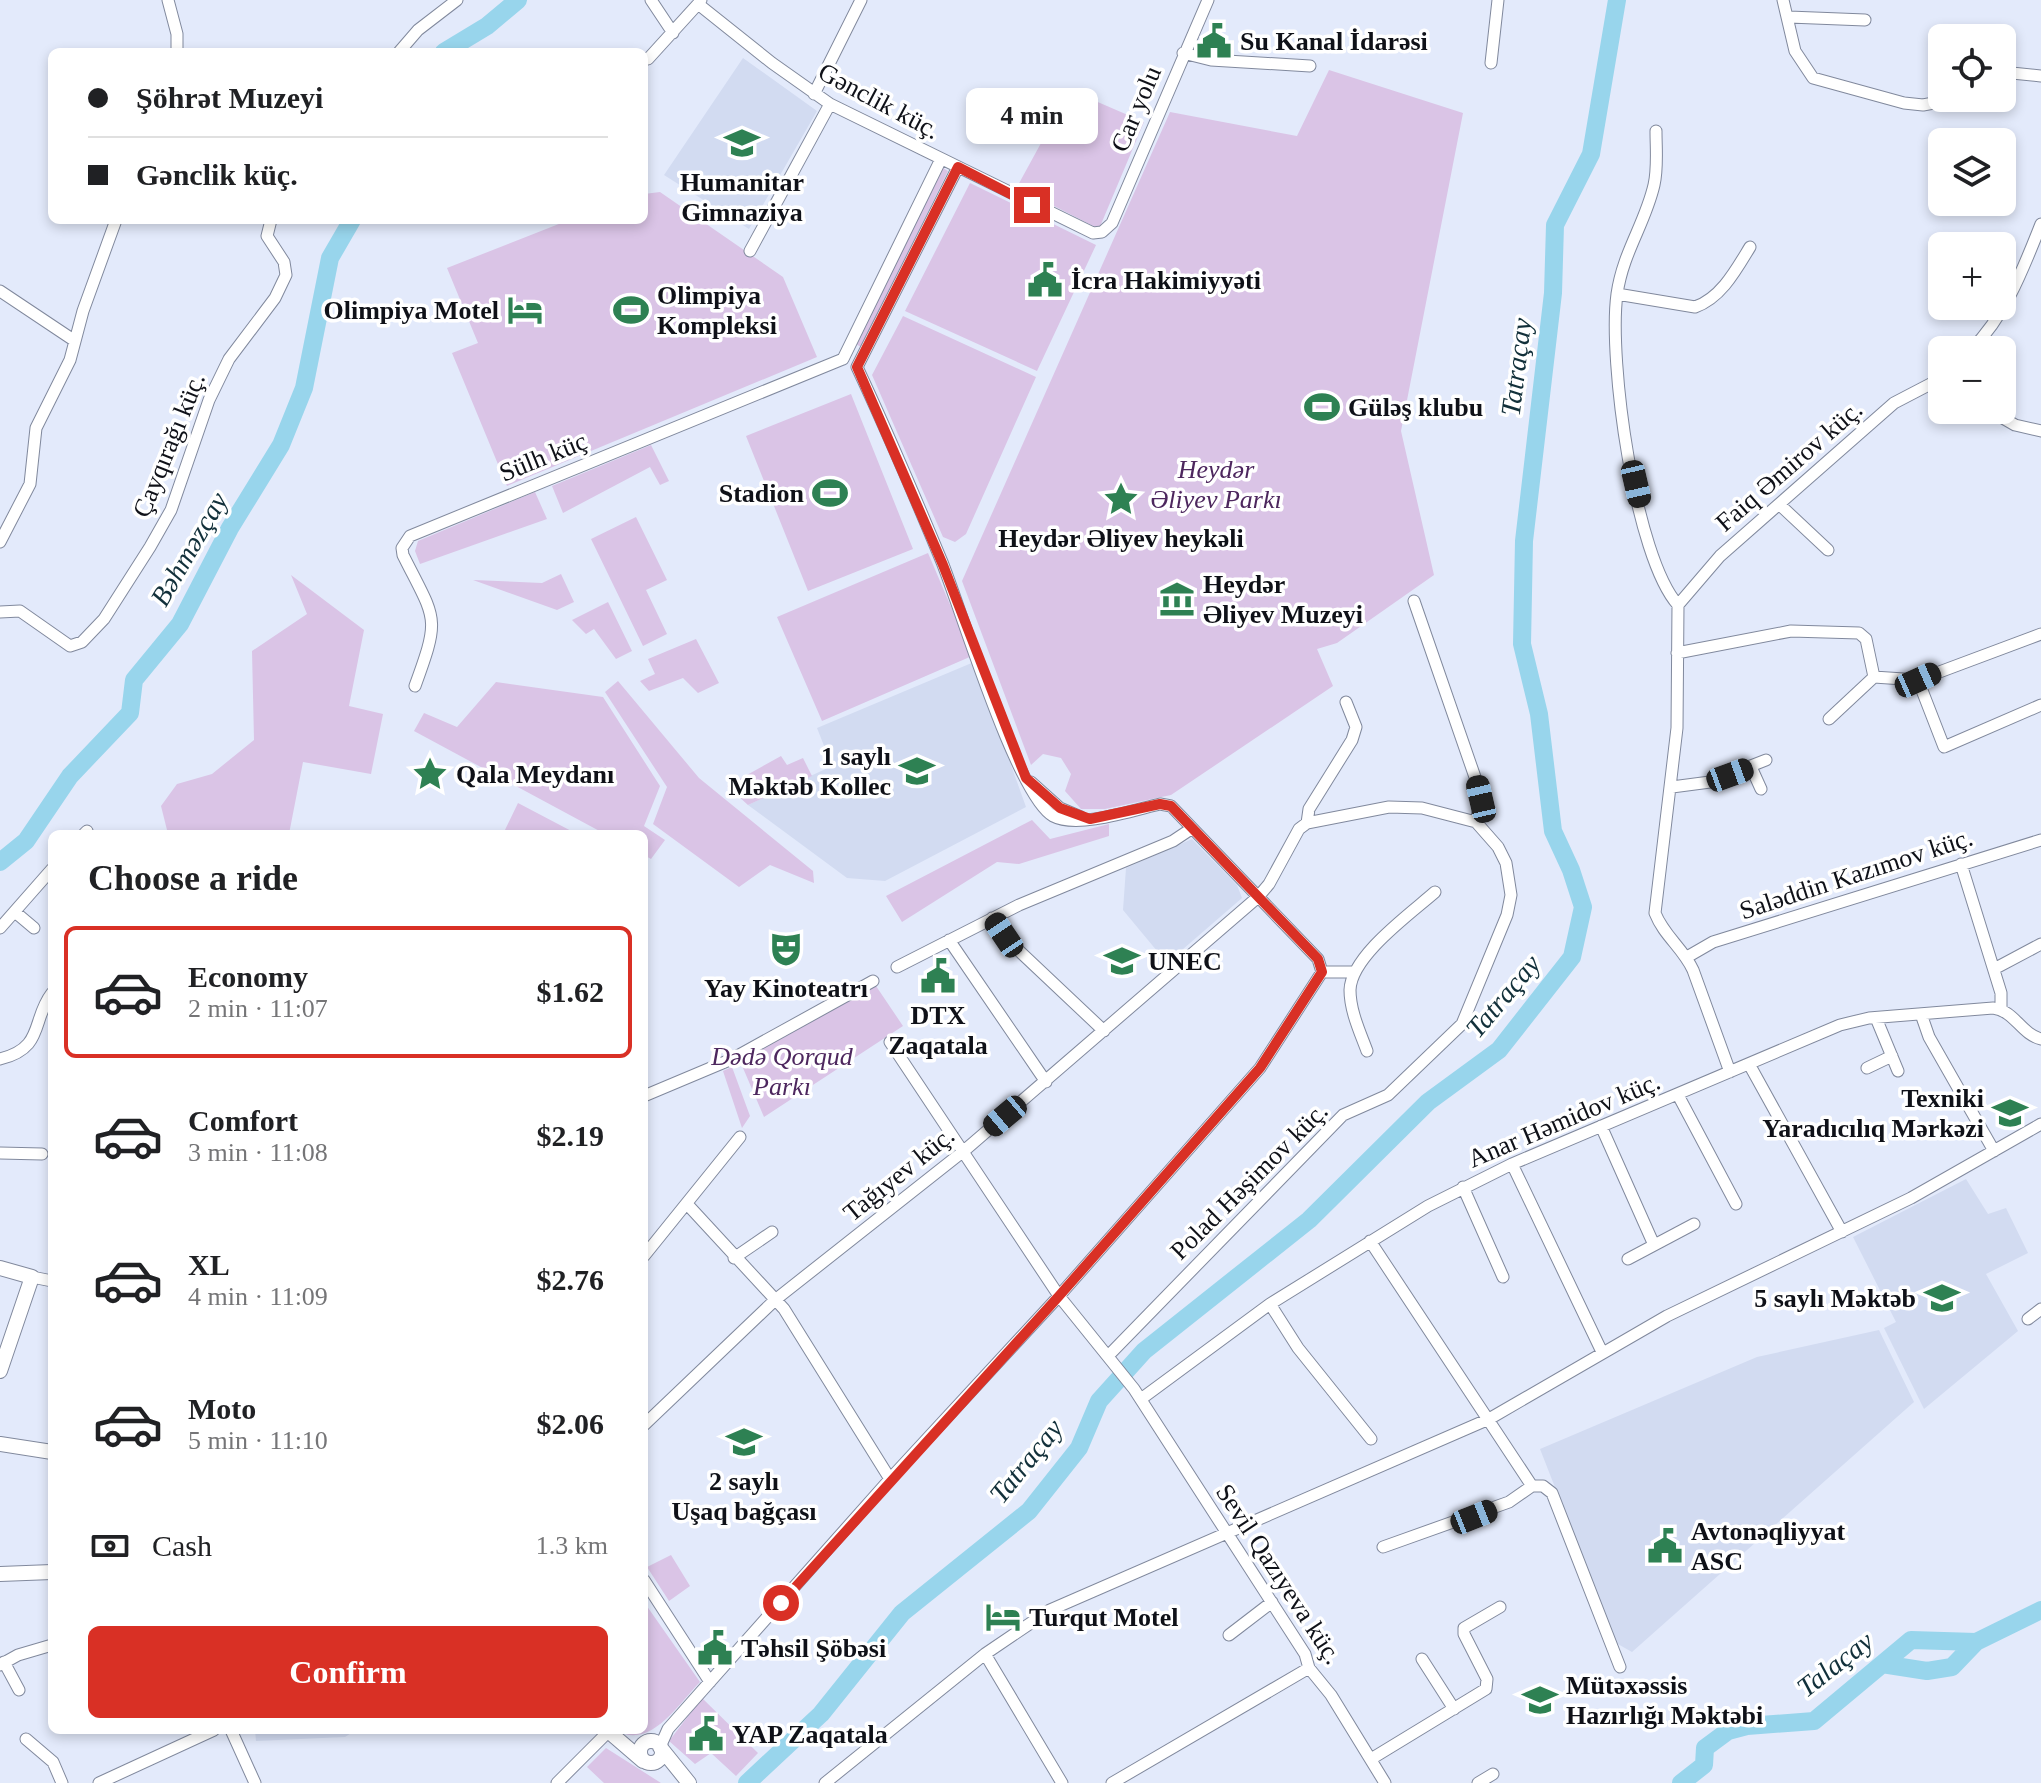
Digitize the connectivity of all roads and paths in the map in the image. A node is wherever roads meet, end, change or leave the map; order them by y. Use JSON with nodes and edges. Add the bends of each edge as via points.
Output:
{"nodes":[{"id":1,"x":168,"y":0,"type":"edge"},
{"id":2,"x":457,"y":0,"type":"edge"},
{"id":3,"x":651,"y":0,"type":"edge"},
{"id":4,"x":861,"y":0,"type":"edge"},
{"id":5,"x":1208,"y":0,"type":"edge"},
{"id":6,"x":1498,"y":0,"type":"edge"},
{"id":7,"x":1783,"y":0,"type":"edge"},
{"id":8,"x":700,"y":2,"type":"edge"},
{"id":9,"x":1789,"y":17,"type":"junction"},
{"id":10,"x":1865,"y":20,"type":"dead end"},
{"id":11,"x":673,"y":33,"type":"junction"},
{"id":12,"x":177,"y":48,"type":"edge"},
{"id":13,"x":402,"y":48,"type":"edge"},
{"id":14,"x":1183,"y":53,"type":"junction"},
{"id":15,"x":648,"y":59,"type":"dead end"},
{"id":16,"x":1491,"y":63,"type":"dead end"},
{"id":17,"x":1310,"y":66,"type":"dead end"},
{"id":18,"x":2016,"y":73,"type":"edge"},
{"id":19,"x":2041,"y":76,"type":"edge"},
{"id":20,"x":814,"y":94,"type":"junction"},
{"id":21,"x":1928,"y":103,"type":"edge"},
{"id":22,"x":830,"y":104,"type":"junction"},
{"id":23,"x":1656,"y":131,"type":"dead end"},
{"id":24,"x":941,"y":159,"type":"junction"},
{"id":25,"x":958,"y":167,"type":"junction"},
{"id":26,"x":115,"y":224,"type":"edge"},
{"id":27,"x":270,"y":224,"type":"edge"},
{"id":28,"x":2041,"y":224,"type":"edge"},
{"id":29,"x":1102,"y":232,"type":"joint"},
{"id":30,"x":1750,"y":247,"type":"dead end"},
{"id":31,"x":750,"y":251,"type":"dead end"},
{"id":32,"x":0,"y":291,"type":"edge"},
{"id":33,"x":1617,"y":294,"type":"junction"},
{"id":34,"x":1984,"y":336,"type":"edge"},
{"id":35,"x":75,"y":341,"type":"junction"},
{"id":36,"x":843,"y":359,"type":"junction"},
{"id":37,"x":857,"y":367,"type":"junction"},
{"id":38,"x":1928,"y":386,"type":"edge"},
{"id":39,"x":2013,"y":424,"type":"edge"},
{"id":40,"x":2041,"y":431,"type":"edge"},
{"id":41,"x":1780,"y":505,"type":"junction"},
{"id":42,"x":0,"y":542,"type":"edge"},
{"id":43,"x":1828,"y":550,"type":"dead end"},
{"id":44,"x":1414,"y":601,"type":"dead end"},
{"id":45,"x":1678,"y":605,"type":"junction"},
{"id":46,"x":0,"y":612,"type":"edge"},
{"id":47,"x":2041,"y":634,"type":"edge"},
{"id":48,"x":1677,"y":653,"type":"junction"},
{"id":49,"x":1874,"y":677,"type":"junction"},
{"id":50,"x":1918,"y":680,"type":"junction"},
{"id":51,"x":415,"y":686,"type":"dead end"},
{"id":52,"x":1346,"y":702,"type":"dead end"},
{"id":53,"x":2041,"y":705,"type":"edge"},
{"id":54,"x":1829,"y":719,"type":"dead end"},
{"id":55,"x":1766,"y":760,"type":"dead end"},
{"id":56,"x":1751,"y":767,"type":"junction"},
{"id":57,"x":1672,"y":787,"type":"junction"},
{"id":58,"x":1761,"y":789,"type":"dead end"},
{"id":59,"x":1476,"y":822,"type":"junction"},
{"id":60,"x":1307,"y":823,"type":"junction"},
{"id":61,"x":1191,"y":829,"type":"junction"},
{"id":62,"x":2041,"y":840,"type":"edge"},
{"id":63,"x":1961,"y":864,"type":"junction"},
{"id":64,"x":48,"y":874,"type":"edge"},
{"id":65,"x":1435,"y":892,"type":"dead end"},
{"id":66,"x":1258,"y":897,"type":"junction"},
{"id":67,"x":15,"y":912,"type":"junction"},
{"id":68,"x":992,"y":918,"type":"junction"},
{"id":69,"x":0,"y":928,"type":"edge"},
{"id":70,"x":34,"y":928,"type":"dead end"},
{"id":71,"x":949,"y":940,"type":"junction"},
{"id":72,"x":2041,"y":944,"type":"edge"},
{"id":73,"x":1687,"y":957,"type":"junction"},
{"id":74,"x":897,"y":967,"type":"dead end"},
{"id":75,"x":1994,"y":969,"type":"junction"},
{"id":76,"x":1322,"y":972,"type":"junction"},
{"id":77,"x":1354,"y":972,"type":"junction"},
{"id":78,"x":873,"y":981,"type":"dead end"},
{"id":79,"x":48,"y":999,"type":"edge"},
{"id":80,"x":2001,"y":1009,"type":"junction"},
{"id":81,"x":1921,"y":1014,"type":"junction"},
{"id":82,"x":1876,"y":1018,"type":"junction"},
{"id":83,"x":1104,"y":1031,"type":"junction"},
{"id":84,"x":2041,"y":1039,"type":"edge"},
{"id":85,"x":890,"y":1042,"type":"dead end"},
{"id":86,"x":1367,"y":1051,"type":"dead end"},
{"id":87,"x":1892,"y":1056,"type":"junction"},
{"id":88,"x":0,"y":1059,"type":"edge"},
{"id":89,"x":1749,"y":1064,"type":"junction"},
{"id":90,"x":1867,"y":1068,"type":"dead end"},
{"id":91,"x":1898,"y":1071,"type":"dead end"},
{"id":92,"x":1730,"y":1072,"type":"junction"},
{"id":93,"x":1046,"y":1082,"type":"junction"},
{"id":94,"x":648,"y":1094,"type":"edge"},
{"id":95,"x":1678,"y":1095,"type":"junction"},
{"id":96,"x":2041,"y":1124,"type":"edge"},
{"id":97,"x":1601,"y":1126,"type":"junction"},
{"id":98,"x":740,"y":1137,"type":"dead end"},
{"id":99,"x":965,"y":1150,"type":"junction"},
{"id":100,"x":1994,"y":1151,"type":"junction"},
{"id":101,"x":0,"y":1153,"type":"edge"},
{"id":102,"x":42,"y":1154,"type":"dead end"},
{"id":103,"x":1512,"y":1164,"type":"junction"},
{"id":104,"x":1463,"y":1187,"type":"junction"},
{"id":105,"x":687,"y":1204,"type":"junction"},
{"id":106,"x":1736,"y":1204,"type":"dead end"},
{"id":107,"x":1694,"y":1224,"type":"dead end"},
{"id":108,"x":772,"y":1232,"type":"dead end"},
{"id":109,"x":1842,"y":1232,"type":"junction"},
{"id":110,"x":1370,"y":1241,"type":"junction"},
{"id":111,"x":1654,"y":1245,"type":"junction"},
{"id":112,"x":648,"y":1251,"type":"edge"},
{"id":113,"x":734,"y":1258,"type":"junction"},
{"id":114,"x":1628,"y":1259,"type":"dead end"},
{"id":115,"x":0,"y":1268,"type":"edge"},
{"id":116,"x":32,"y":1277,"type":"junction"},
{"id":117,"x":1503,"y":1277,"type":"dead end"},
{"id":118,"x":48,"y":1280,"type":"edge"},
{"id":119,"x":1059,"y":1296,"type":"junction"},
{"id":120,"x":775,"y":1300,"type":"junction"},
{"id":121,"x":1270,"y":1304,"type":"junction"},
{"id":122,"x":2041,"y":1309,"type":"edge"},
{"id":123,"x":2028,"y":1319,"type":"dead end"},
{"id":124,"x":1602,"y":1352,"type":"junction"},
{"id":125,"x":1111,"y":1358,"type":"junction"},
{"id":126,"x":0,"y":1371,"type":"edge"},
{"id":127,"x":1138,"y":1394,"type":"junction"},
{"id":128,"x":1489,"y":1419,"type":"junction"},
{"id":129,"x":648,"y":1421,"type":"edge"},
{"id":130,"x":1371,"y":1439,"type":"dead end"},
{"id":131,"x":0,"y":1444,"type":"edge"},
{"id":132,"x":48,"y":1451,"type":"edge"},
{"id":133,"x":890,"y":1479,"type":"junction"},
{"id":134,"x":1532,"y":1486,"type":"junction"},
{"id":135,"x":1227,"y":1535,"type":"junction"},
{"id":136,"x":1383,"y":1547,"type":"dead end"},
{"id":137,"x":48,"y":1572,"type":"edge"},
{"id":138,"x":0,"y":1574,"type":"edge"},
{"id":139,"x":648,"y":1586,"type":"edge"},
{"id":140,"x":1272,"y":1602,"type":"junction"},
{"id":141,"x":1500,"y":1607,"type":"dead end"},
{"id":142,"x":1229,"y":1635,"type":"dead end"},
{"id":143,"x":48,"y":1647,"type":"edge"},
{"id":144,"x":985,"y":1654,"type":"junction"},
{"id":145,"x":1422,"y":1659,"type":"dead end"},
{"id":146,"x":2,"y":1664,"type":"edge"},
{"id":147,"x":1620,"y":1667,"type":"dead end"},
{"id":148,"x":1309,"y":1668,"type":"junction"},
{"id":149,"x":710,"y":1682,"type":"junction"},
{"id":150,"x":19,"y":1690,"type":"dead end"},
{"id":151,"x":1454,"y":1709,"type":"junction"},
{"id":152,"x":205,"y":1734,"type":"edge"},
{"id":153,"x":233,"y":1734,"type":"edge"},
{"id":154,"x":611,"y":1734,"type":"edge"},
{"id":155,"x":26,"y":1739,"type":"dead end"},
{"id":156,"x":653,"y":1745,"type":"junction"},
{"id":157,"x":1371,"y":1759,"type":"junction"},
{"id":158,"x":645,"y":1762,"type":"junction"},
{"id":159,"x":1493,"y":1774,"type":"dead end"},
{"id":160,"x":62,"y":1783,"type":"edge"},
{"id":161,"x":99,"y":1783,"type":"edge"},
{"id":162,"x":255,"y":1783,"type":"edge"},
{"id":163,"x":557,"y":1783,"type":"edge"},
{"id":164,"x":687,"y":1783,"type":"edge"},
{"id":165,"x":825,"y":1783,"type":"edge"},
{"id":166,"x":1062,"y":1783,"type":"edge"},
{"id":167,"x":1112,"y":1783,"type":"edge"},
{"id":168,"x":1385,"y":1783,"type":"edge"},
{"id":169,"x":1478,"y":1783,"type":"edge"}],
"edges":[{"from":1,"to":12,"type":"street"},
{"from":2,"to":13,"type":"street"},
{"from":3,"to":11,"type":"street"},
{"from":4,"to":20,"type":"street"},
{"from":5,"to":14,"type":"street","name":"Car yolu"},
{"from":6,"to":16,"type":"street"},
{"from":7,"to":9,"type":"street"},
{"from":8,"to":11,"type":"street"},
{"from":8,"to":20,"type":"street","name":"Gənclik küç."},
{"from":9,"to":10,"type":"street"},
{"from":9,"to":21,"type":"street","via":[[1799,61],[1822,83],[1914,105]]},
{"from":11,"to":15,"type":"street"},
{"from":14,"to":17,"type":"street","via":[[1211,60]]},
{"from":14,"to":29,"type":"street","name":"Car yolu","via":[[1112,223]]},
{"from":18,"to":19,"type":"street"},
{"from":20,"to":22,"type":"street","name":"Gənclik küç."},
{"from":22,"to":24,"type":"street","name":"Gənclik küç."},
{"from":22,"to":31,"type":"street"},
{"from":23,"to":33,"type":"street","via":[[1654,185],[1626,252]]},
{"from":24,"to":25,"type":"street","name":"Gənclik küç."},
{"from":24,"to":36,"type":"street"},
{"from":25,"to":29,"type":"street","name":"Gənclik küç.","via":[[1082,230]]},
{"from":25,"to":37,"type":"street"},
{"from":26,"to":35,"type":"street"},
{"from":27,"to":46,"type":"street","name":"Çayqırağı küç.","via":[[267,236],[286,275],[229,359],[171,510],[104,619],[82,642],[70,646],[20,611]]},
{"from":28,"to":34,"type":"street","via":[[1995,324]]},
{"from":30,"to":33,"type":"street","via":[[1728,282],[1695,307]]},
{"from":32,"to":35,"type":"street"},
{"from":33,"to":45,"type":"street","via":[[1621,421],[1654,565]]},
{"from":35,"to":42,"type":"street","via":[[61,384],[36,428],[30,484]]},
{"from":36,"to":37,"type":"street"},
{"from":36,"to":51,"type":"street","name":"Sülh küç","via":[[410,536],[403,555],[434,626]]},
{"from":37,"to":61,"type":"street","via":[[943,565],[1026,778],[1044,808],[1055,818],[1090,819],[1160,804],[1171,806]]},
{"from":38,"to":41,"type":"street","name":"Faiq Əmirov küç.","via":[[1894,403]]},
{"from":39,"to":40,"type":"street"},
{"from":41,"to":43,"type":"street"},
{"from":41,"to":45,"type":"street","name":"Faiq Əmirov küç.","via":[[1720,556]]},
{"from":44,"to":59,"type":"street","via":[[1476,780],[1481,799]]},
{"from":45,"to":48,"type":"street"},
{"from":47,"to":50,"type":"street"},
{"from":48,"to":49,"type":"street","via":[[1791,631],[1859,633],[1866,639]]},
{"from":48,"to":57,"type":"street"},
{"from":49,"to":50,"type":"street"},
{"from":49,"to":54,"type":"street"},
{"from":50,"to":53,"type":"street","via":[[1944,747]]},
{"from":52,"to":60,"type":"street","via":[[1354,719],[1352,740],[1309,809]]},
{"from":55,"to":56,"type":"street"},
{"from":56,"to":57,"type":"street","via":[[1710,782]]},
{"from":56,"to":58,"type":"street"},
{"from":57,"to":73,"type":"street","via":[[1655,913],[1664,933]]},
{"from":59,"to":60,"type":"street","via":[[1400,807]]},
{"from":59,"to":125,"type":"street","name":"Polad Həşimov küç.","via":[[1506,863],[1511,895],[1462,1024],[1388,1095],[1343,1115]]},
{"from":60,"to":66,"type":"street","via":[[1294,834]]},
{"from":61,"to":66,"type":"street"},
{"from":61,"to":68,"type":"street"},
{"from":62,"to":63,"type":"street","name":"Saləddin Kazımov küç."},
{"from":63,"to":73,"type":"street","name":"Saləddin Kazımov küç.","via":[[1713,942]]},
{"from":63,"to":75,"type":"street"},
{"from":64,"to":67,"type":"street"},
{"from":65,"to":77,"type":"street","via":[[1388,932]]},
{"from":66,"to":76,"type":"street","via":[[1318,959]]},
{"from":66,"to":83,"type":"street","name":"Tağıyev küç."},
{"from":67,"to":69,"type":"street"},
{"from":67,"to":70,"type":"street"},
{"from":68,"to":71,"type":"street"},
{"from":68,"to":83,"type":"street","via":[[1015,947]]},
{"from":71,"to":74,"type":"street"},
{"from":71,"to":93,"type":"street"},
{"from":72,"to":75,"type":"street"},
{"from":73,"to":92,"type":"street"},
{"from":75,"to":80,"type":"street"},
{"from":76,"to":77,"type":"street"},
{"from":76,"to":119,"type":"street","via":[[1260,1068]]},
{"from":77,"to":86,"type":"street","via":[[1350,994]]},
{"from":78,"to":94,"type":"street","via":[[732,1059]]},
{"from":79,"to":88,"type":"street","via":[[31,1042]]},
{"from":80,"to":81,"type":"street","name":"Anar Həmidov küç."},
{"from":80,"to":84,"type":"street"},
{"from":81,"to":82,"type":"street","name":"Anar Həmidov küç."},
{"from":81,"to":100,"type":"street"},
{"from":82,"to":87,"type":"street"},
{"from":82,"to":89,"type":"street","name":"Anar Həmidov küç.","via":[[1840,1025]]},
{"from":83,"to":93,"type":"street","name":"Tağıyev küç."},
{"from":85,"to":99,"type":"street"},
{"from":87,"to":90,"type":"street"},
{"from":87,"to":91,"type":"street"},
{"from":89,"to":92,"type":"street","name":"Anar Həmidov küç."},
{"from":89,"to":109,"type":"street"},
{"from":92,"to":95,"type":"street","name":"Anar Həmidov küç."},
{"from":93,"to":99,"type":"street","name":"Tağıyev küç."},
{"from":95,"to":97,"type":"street","name":"Anar Həmidov küç."},
{"from":95,"to":106,"type":"street"},
{"from":96,"to":100,"type":"street"},
{"from":97,"to":103,"type":"street","name":"Anar Həmidov küç."},
{"from":97,"to":111,"type":"street"},
{"from":98,"to":105,"type":"street"},
{"from":99,"to":119,"type":"street"},
{"from":99,"to":120,"type":"street","name":"Tağıyev küç."},
{"from":100,"to":109,"type":"street"},
{"from":101,"to":102,"type":"street"},
{"from":103,"to":104,"type":"street","name":"Anar Həmidov küç."},
{"from":103,"to":124,"type":"street"},
{"from":104,"to":110,"type":"street","name":"Anar Həmidov küç."},
{"from":104,"to":117,"type":"street"},
{"from":105,"to":112,"type":"street"},
{"from":105,"to":113,"type":"street"},
{"from":107,"to":111,"type":"street"},
{"from":108,"to":113,"type":"street"},
{"from":109,"to":124,"type":"street"},
{"from":110,"to":121,"type":"street","name":"Anar Həmidov küç."},
{"from":110,"to":128,"type":"street"},
{"from":111,"to":114,"type":"street"},
{"from":113,"to":120,"type":"street"},
{"from":115,"to":116,"type":"main road"},
{"from":116,"to":118,"type":"street"},
{"from":116,"to":126,"type":"main road"},
{"from":119,"to":125,"type":"street"},
{"from":119,"to":133,"type":"street"},
{"from":120,"to":129,"type":"street","name":"Tağıyev küç."},
{"from":120,"to":133,"type":"street"},
{"from":121,"to":127,"type":"street","name":"Anar Həmidov küç."},
{"from":121,"to":130,"type":"street"},
{"from":122,"to":123,"type":"street"},
{"from":124,"to":128,"type":"street"},
{"from":125,"to":127,"type":"street","name":"Sevil Qazıyeva küç."},
{"from":127,"to":135,"type":"street","name":"Sevil Qazıyeva küç."},
{"from":128,"to":134,"type":"street"},
{"from":128,"to":135,"type":"street"},
{"from":131,"to":132,"type":"main road"},
{"from":133,"to":149,"type":"street"},
{"from":134,"to":136,"type":"street","via":[[1498,1507]]},
{"from":134,"to":147,"type":"street","via":[[1552,1493]]},
{"from":135,"to":140,"type":"street","name":"Sevil Qazıyeva küç."},
{"from":135,"to":144,"type":"street","via":[[1069,1600]]},
{"from":137,"to":138,"type":"main road"},
{"from":139,"to":149,"type":"street"},
{"from":140,"to":142,"type":"street"},
{"from":140,"to":148,"type":"street","name":"Sevil Qazıyeva küç."},
{"from":141,"to":151,"type":"street","via":[[1464,1628],[1487,1684]]},
{"from":143,"to":146,"type":"street"},
{"from":144,"to":165,"type":"street"},
{"from":144,"to":166,"type":"street"},
{"from":145,"to":151,"type":"street"},
{"from":146,"to":150,"type":"street"},
{"from":148,"to":157,"type":"street","name":"Sevil Qazıyeva küç."},
{"from":148,"to":167,"type":"street"},
{"from":149,"to":156,"type":"street"},
{"from":151,"to":157,"type":"street"},
{"from":152,"to":161,"type":"street"},
{"from":153,"to":162,"type":"street"},
{"from":154,"to":156,"type":"main road"},
{"from":154,"to":158,"type":"main road"},
{"from":154,"to":163,"type":"street"},
{"from":155,"to":160,"type":"street","via":[[53,1762]]},
{"from":156,"to":158,"type":"main road","via":[[640,1749]]},
{"from":156,"to":164,"type":"main road"},
{"from":157,"to":168,"type":"street","name":"Sevil Qazıyeva küç."},
{"from":158,"to":164,"type":"main road"},
{"from":159,"to":169,"type":"street"}]}
